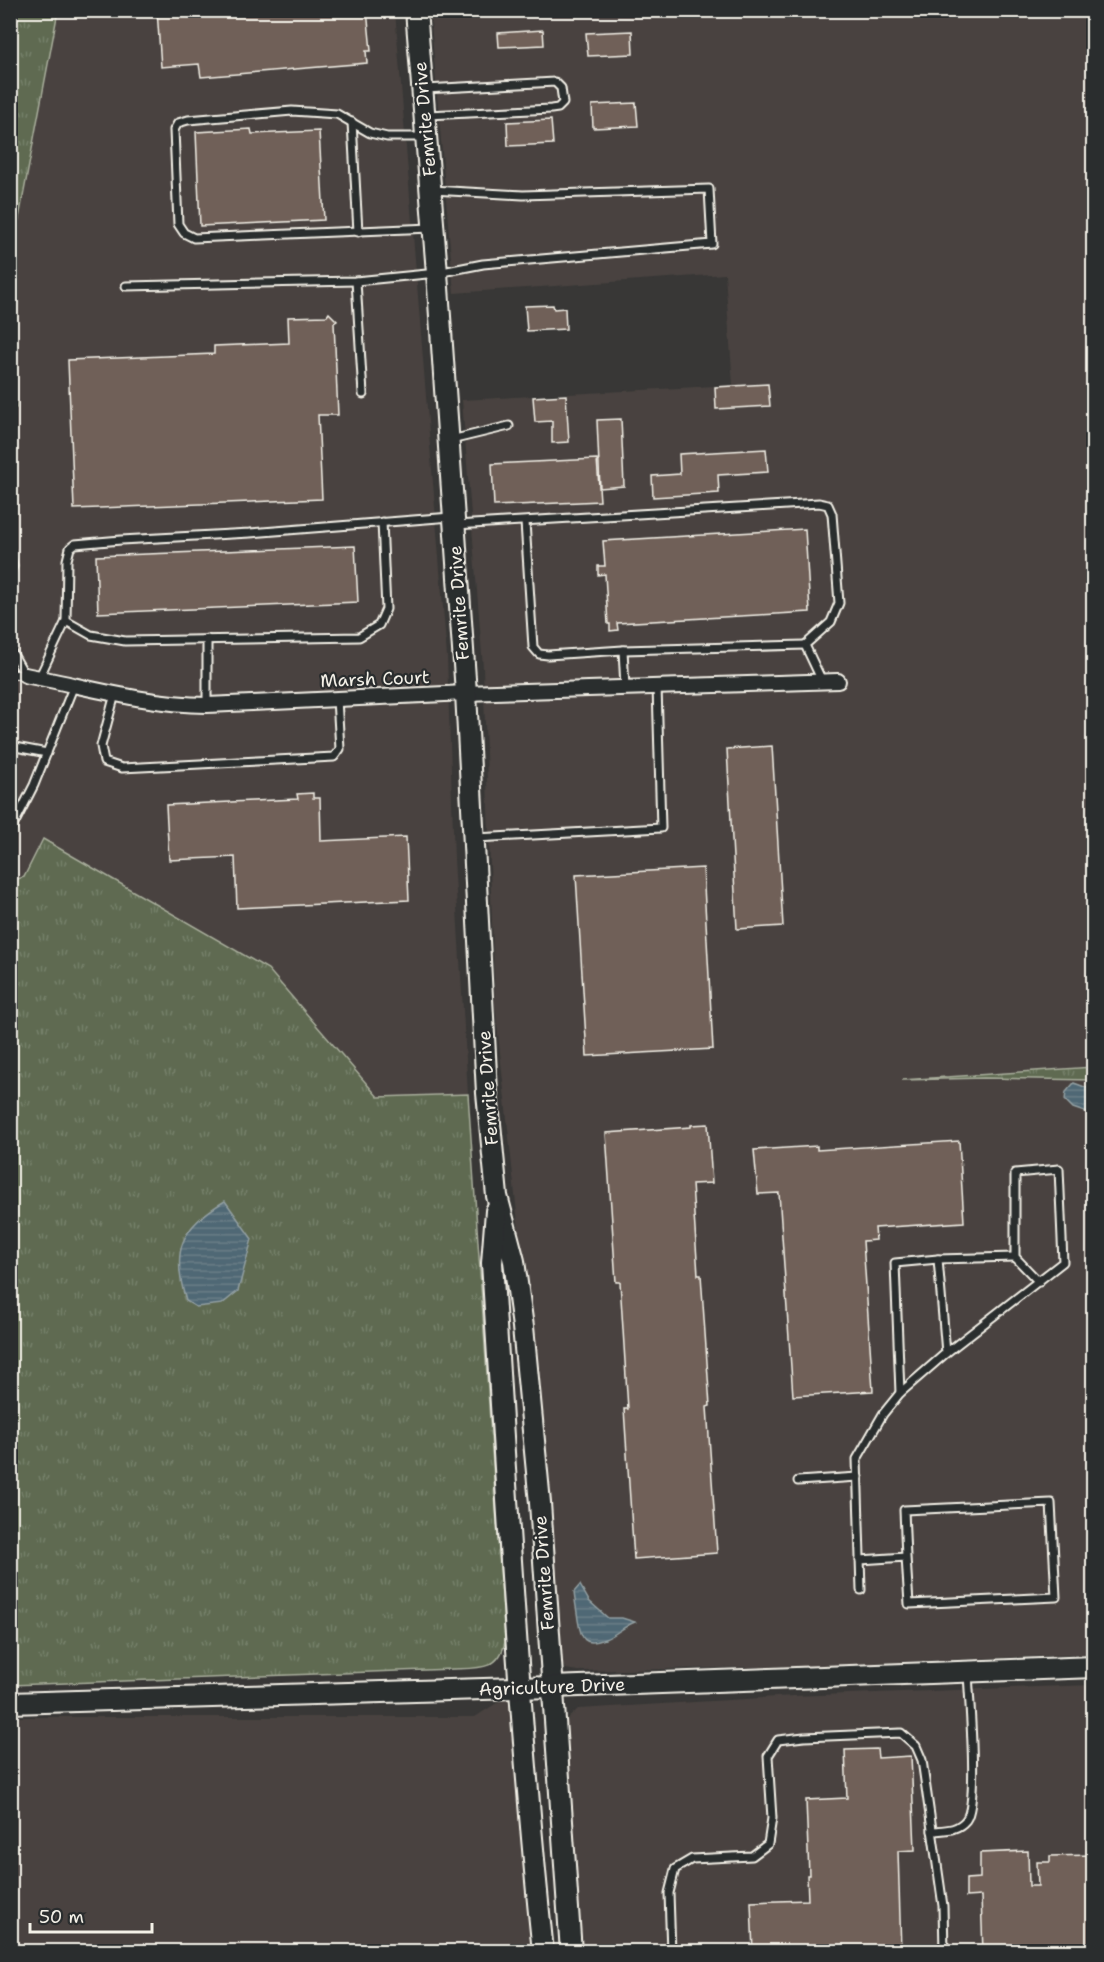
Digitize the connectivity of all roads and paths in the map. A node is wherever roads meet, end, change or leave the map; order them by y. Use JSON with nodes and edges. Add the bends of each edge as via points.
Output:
{"nodes":[{"id":1,"x":416,"y":10,"type":"edge"},
{"id":2,"x":423,"y":89,"type":"junction"},
{"id":3,"x":425,"y":116,"type":"junction"},
{"id":4,"x":352,"y":122,"type":"junction"},
{"id":5,"x":426,"y":136,"type":"junction"},
{"id":6,"x":431,"y":190,"type":"junction"},
{"id":7,"x":434,"y":228,"type":"junction"},
{"id":8,"x":358,"y":232,"type":"junction"},
{"id":9,"x":437,"y":273,"type":"junction"},
{"id":10,"x":356,"y":281,"type":"junction"},
{"id":11,"x":126,"y":286,"type":"dead end"},
{"id":12,"x":363,"y":394,"type":"dead end"},
{"id":13,"x":509,"y":426,"type":"dead end"},
{"id":14,"x":448,"y":440,"type":"junction"},
{"id":15,"x":453,"y":521,"type":"junction"},
{"id":16,"x":382,"y":522,"type":"junction"},
{"id":17,"x":525,"y":522,"type":"junction"},
{"id":18,"x":10,"y":550,"type":"edge"},
{"id":19,"x":10,"y":574,"type":"edge"},
{"id":20,"x":66,"y":621,"type":"junction"},
{"id":21,"x":207,"y":639,"type":"junction"},
{"id":22,"x":805,"y":645,"type":"junction"},
{"id":23,"x":10,"y":649,"type":"edge"},
{"id":24,"x":623,"y":651,"type":"junction"},
{"id":25,"x":10,"y":674,"type":"edge"},
{"id":26,"x":32,"y":676,"type":"junction"},
{"id":27,"x":822,"y":681,"type":"junction"},
{"id":28,"x":838,"y":681,"type":"dead end"},
{"id":29,"x":74,"y":685,"type":"junction"},
{"id":30,"x":657,"y":686,"type":"junction"},
{"id":31,"x":625,"y":687,"type":"junction"},
{"id":32,"x":466,"y":693,"type":"junction"},
{"id":33,"x":115,"y":694,"type":"junction"},
{"id":34,"x":337,"y":699,"type":"junction"},
{"id":35,"x":207,"y":705,"type":"junction"},
{"id":36,"x":10,"y":746,"type":"edge"},
{"id":37,"x":47,"y":753,"type":"junction"},
{"id":38,"x":10,"y":832,"type":"edge"},
{"id":39,"x":474,"y":838,"type":"junction"},
{"id":40,"x":497,"y":1196,"type":"junction"},
{"id":41,"x":1015,"y":1257,"type":"junction"},
{"id":42,"x":938,"y":1259,"type":"junction"},
{"id":43,"x":1039,"y":1282,"type":"junction"},
{"id":44,"x":945,"y":1353,"type":"junction"},
{"id":45,"x":900,"y":1394,"type":"junction"},
{"id":46,"x":858,"y":1477,"type":"junction"},
{"id":47,"x":798,"y":1481,"type":"dead end"},
{"id":48,"x":906,"y":1557,"type":"junction"},
{"id":49,"x":860,"y":1560,"type":"junction"},
{"id":50,"x":861,"y":1590,"type":"dead end"},
{"id":51,"x":1094,"y":1667,"type":"edge"},
{"id":52,"x":968,"y":1672,"type":"junction"},
{"id":53,"x":552,"y":1687,"type":"junction"},
{"id":54,"x":520,"y":1688,"type":"junction"},
{"id":55,"x":10,"y":1703,"type":"edge"},
{"id":56,"x":932,"y":1831,"type":"junction"},
{"id":57,"x":543,"y":1952,"type":"edge"},
{"id":58,"x":571,"y":1952,"type":"edge"},
{"id":59,"x":671,"y":1952,"type":"edge"},
{"id":60,"x":944,"y":1952,"type":"edge"}],
"edges":[{"from":1,"to":2,"type":"street","name":"Femrite Drive"},
{"from":2,"to":3,"type":"street","name":"Femrite Drive"},
{"from":2,"to":3,"type":"lane","via":[[555,82],[562,95],[558,108]]},
{"from":3,"to":5,"type":"street","name":"Femrite Drive"},
{"from":4,"to":5,"type":"lane","via":[[370,133],[387,137]]},
{"from":4,"to":8,"type":"lane"},
{"from":4,"to":8,"type":"lane","via":[[337,114],[292,111],[178,123],[174,130],[178,224],[194,238]]},
{"from":5,"to":6,"type":"street","name":"Femrite Drive"},
{"from":6,"to":7,"type":"street","name":"Femrite Drive"},
{"from":6,"to":9,"type":"lane","via":[[523,195],[709,189],[712,244],[483,264]]},
{"from":7,"to":8,"type":"lane"},
{"from":7,"to":9,"type":"street","name":"Femrite Drive"},
{"from":9,"to":10,"type":"lane"},
{"from":9,"to":14,"type":"street","name":"Femrite Drive"},
{"from":10,"to":11,"type":"lane"},
{"from":10,"to":12,"type":"lane"},
{"from":13,"to":14,"type":"lane"},
{"from":14,"to":15,"type":"street","name":"Femrite Drive"},
{"from":15,"to":16,"type":"lane"},
{"from":15,"to":17,"type":"lane"},
{"from":15,"to":32,"type":"street","name":"Femrite Drive"},
{"from":16,"to":20,"type":"lane","via":[[75,544],[68,560]]},
{"from":16,"to":21,"type":"lane","via":[[386,609],[379,625],[359,636]]},
{"from":17,"to":22,"type":"lane","via":[[828,505],[839,603],[831,622]]},
{"from":17,"to":24,"type":"lane","via":[[533,647],[539,654],[548,655]]},
{"from":18,"to":19,"type":"lane"},
{"from":20,"to":21,"type":"lane","via":[[92,635],[125,641]]},
{"from":20,"to":26,"type":"lane"},
{"from":21,"to":35,"type":"lane"},
{"from":22,"to":24,"type":"lane"},
{"from":22,"to":27,"type":"lane"},
{"from":23,"to":26,"type":"lane"},
{"from":24,"to":31,"type":"lane"},
{"from":25,"to":26,"type":"lane"},
{"from":26,"to":29,"type":"street","name":"Marsh Court"},
{"from":27,"to":28,"type":"street","name":"Marsh Court"},
{"from":27,"to":30,"type":"street","name":"Marsh Court"},
{"from":29,"to":33,"type":"street","name":"Marsh Court"},
{"from":29,"to":37,"type":"lane"},
{"from":30,"to":31,"type":"street","name":"Marsh Court"},
{"from":30,"to":39,"type":"lane","via":[[662,828]]},
{"from":31,"to":32,"type":"street","name":"Marsh Court"},
{"from":32,"to":34,"type":"street","name":"Marsh Court"},
{"from":32,"to":39,"type":"street","name":"Femrite Drive"},
{"from":33,"to":34,"type":"lane","via":[[101,746],[104,762],[122,768],[334,757],[340,748]]},
{"from":33,"to":35,"type":"street","name":"Marsh Court"},
{"from":34,"to":35,"type":"street","name":"Marsh Court"},
{"from":36,"to":37,"type":"lane"},
{"from":37,"to":38,"type":"lane"},
{"from":39,"to":40,"type":"street","name":"Femrite Drive","via":[[487,1094]]},
{"from":40,"to":53,"type":"street","name":"Femrite Drive","via":[[514,1261],[523,1327]]},
{"from":40,"to":54,"type":"street","name":"Femrite Drive","via":[[492,1263]]},
{"from":41,"to":42,"type":"lane"},
{"from":41,"to":43,"type":"lane"},
{"from":41,"to":43,"type":"lane","via":[[1015,1173],[1059,1169],[1063,1262]]},
{"from":42,"to":44,"type":"lane"},
{"from":42,"to":45,"type":"lane","via":[[895,1263]]},
{"from":43,"to":44,"type":"lane"},
{"from":44,"to":45,"type":"lane"},
{"from":45,"to":46,"type":"lane","via":[[883,1414],[857,1459]]},
{"from":46,"to":47,"type":"lane"},
{"from":46,"to":49,"type":"lane"},
{"from":48,"to":48,"type":"lane","via":[[904,1510],[1051,1503],[1056,1597],[909,1604]]},
{"from":48,"to":49,"type":"lane"},
{"from":49,"to":50,"type":"lane"},
{"from":51,"to":52,"type":"street","name":"Agriculture Drive"},
{"from":52,"to":53,"type":"street","name":"Agriculture Drive"},
{"from":52,"to":56,"type":"lane","via":[[973,1786],[968,1819],[956,1829]]},
{"from":53,"to":54,"type":"street","name":"Agriculture Drive"},
{"from":53,"to":58,"type":"street","name":"Femrite Drive"},
{"from":54,"to":55,"type":"street","name":"Agriculture Drive"},
{"from":54,"to":57,"type":"street","name":"Femrite Drive"},
{"from":56,"to":59,"type":"lane","via":[[922,1760],[916,1746],[901,1733],[778,1740],[768,1756],[772,1818],[768,1844],[752,1856],[692,1859],[675,1869],[669,1893]]},
{"from":56,"to":60,"type":"lane","via":[[943,1906]]}]}
